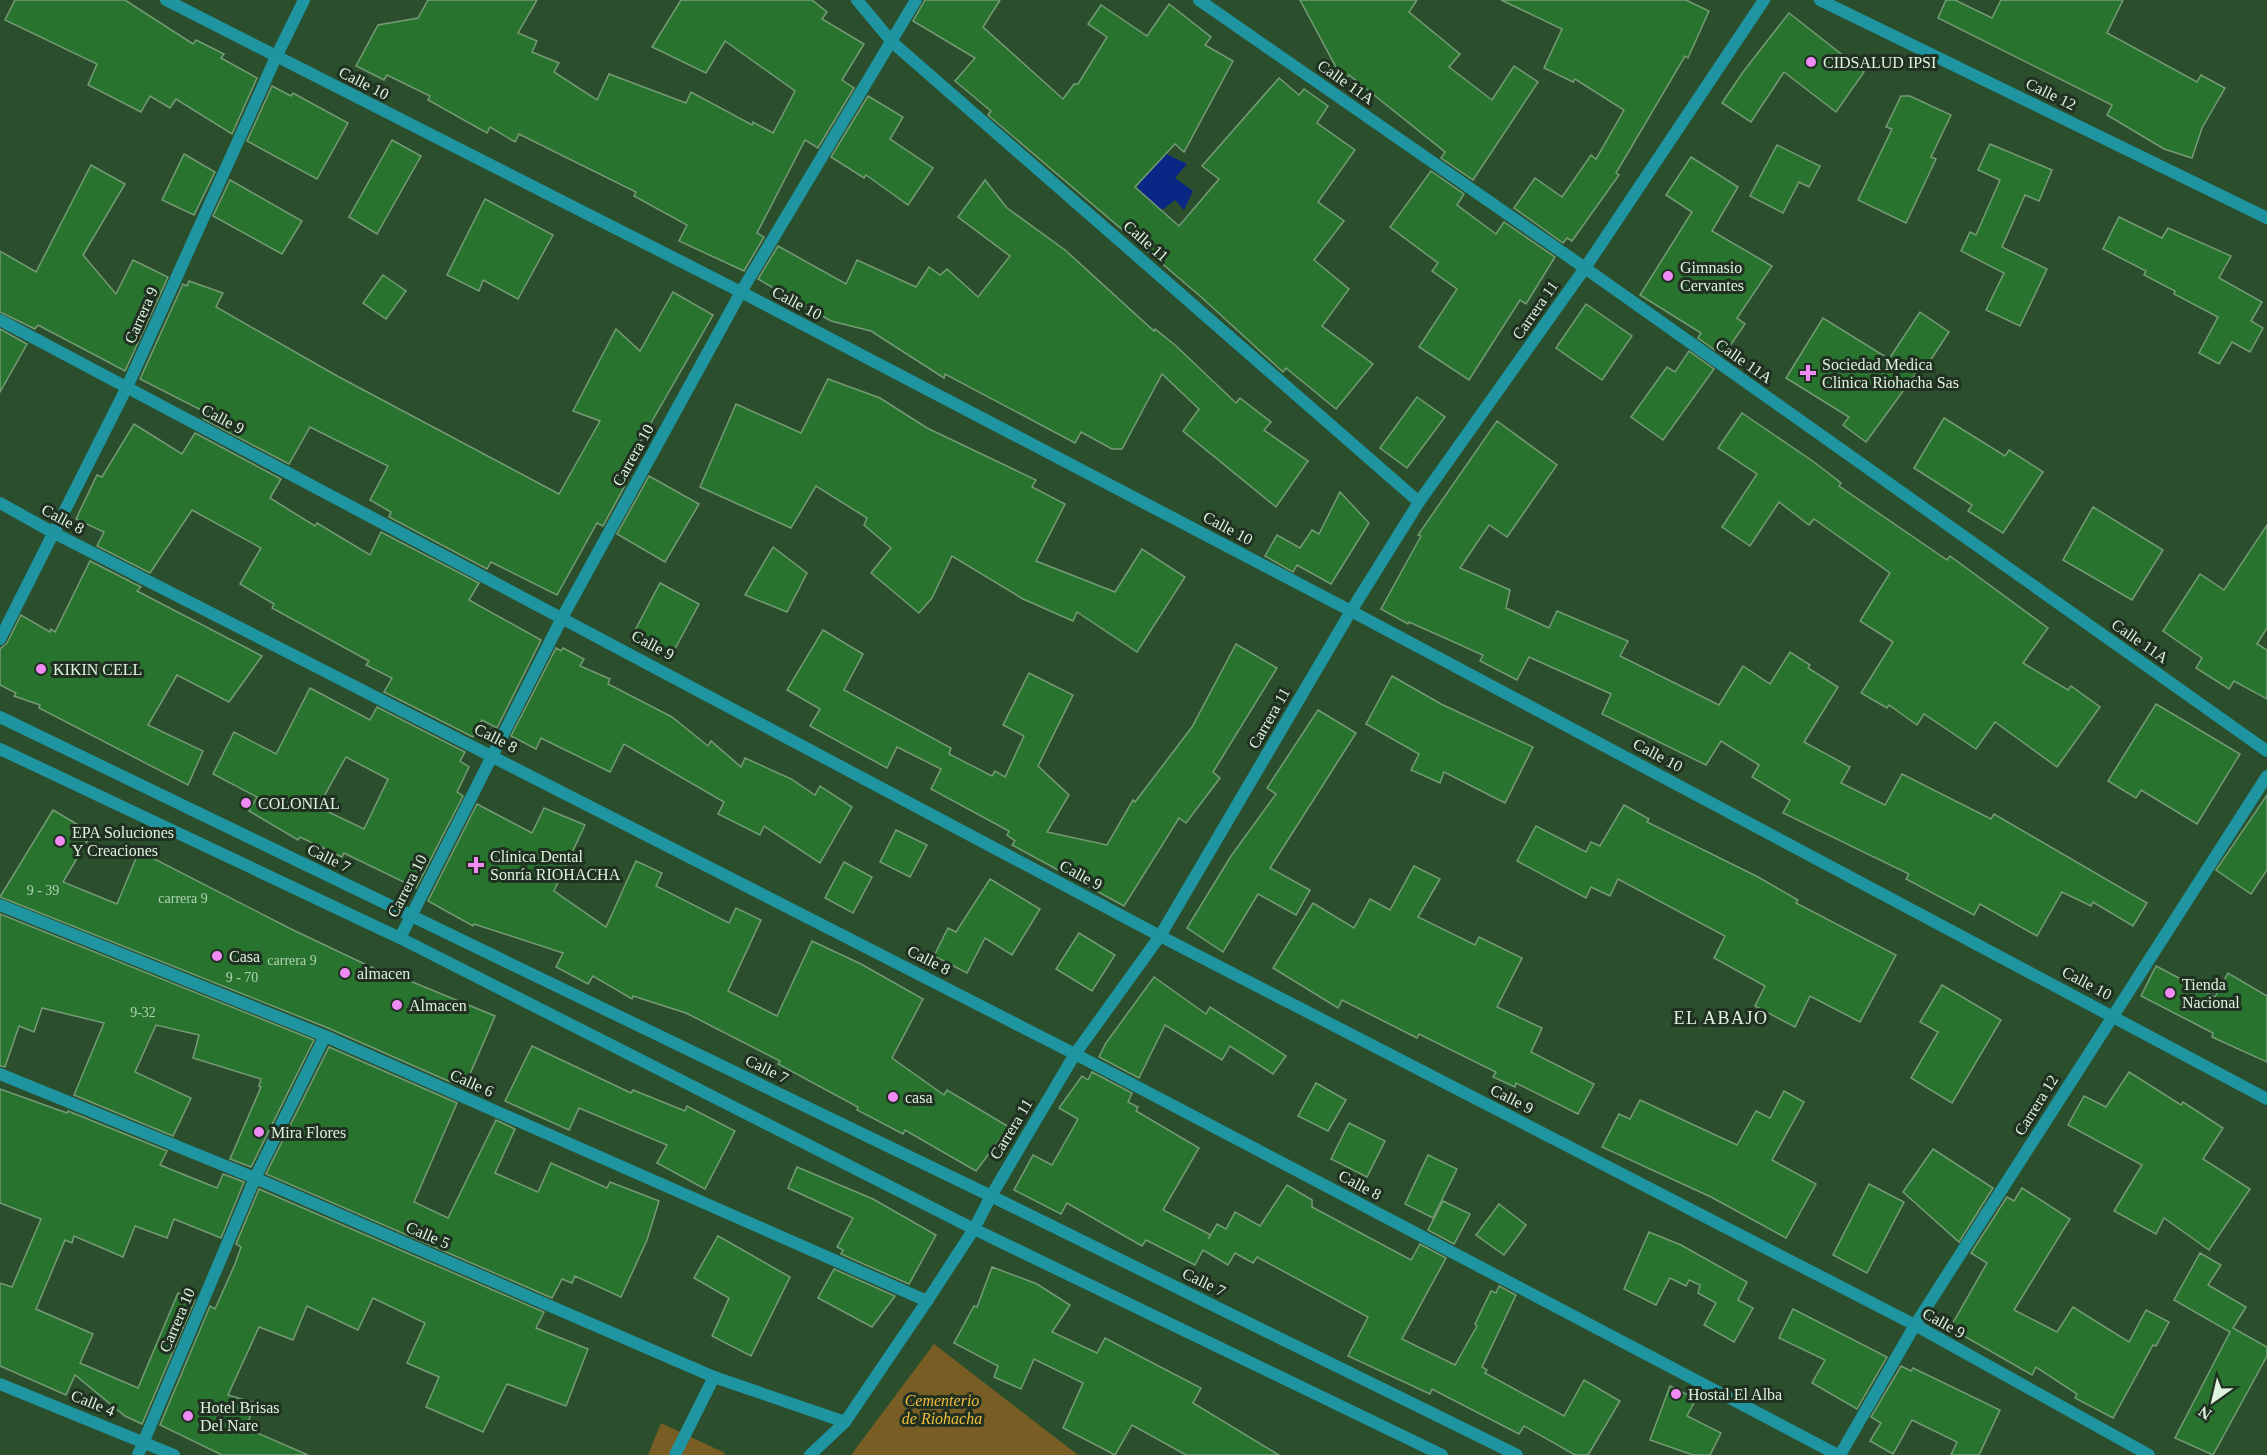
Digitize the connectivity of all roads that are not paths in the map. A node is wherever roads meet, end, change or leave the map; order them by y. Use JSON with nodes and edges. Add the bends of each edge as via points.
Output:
{"nodes":[{"id":1,"x":166,"y":0,"type":"edge"},
{"id":2,"x":304,"y":0,"type":"edge"},
{"id":3,"x":857,"y":0,"type":"edge"},
{"id":4,"x":916,"y":0,"type":"edge"},
{"id":5,"x":1199,"y":0,"type":"edge"},
{"id":6,"x":1764,"y":0,"type":"edge"},
{"id":7,"x":1820,"y":0,"type":"edge"},
{"id":8,"x":892,"y":42,"type":"junction"},
{"id":9,"x":276,"y":57,"type":"junction"},
{"id":10,"x":2267,"y":218,"type":"edge"},
{"id":11,"x":1585,"y":268,"type":"junction"},
{"id":12,"x":741,"y":292,"type":"junction"},
{"id":13,"x":0,"y":320,"type":"edge"},
{"id":14,"x":127,"y":387,"type":"junction"},
{"id":15,"x":1419,"y":502,"type":"junction"},
{"id":16,"x":0,"y":503,"type":"edge"},
{"id":17,"x":52,"y":532,"type":"junction"},
{"id":18,"x":1351,"y":611,"type":"junction"},
{"id":19,"x":563,"y":616,"type":"junction"},
{"id":20,"x":0,"y":639,"type":"edge"},
{"id":21,"x":0,"y":717,"type":"edge"},
{"id":22,"x":0,"y":749,"type":"edge"},
{"id":23,"x":2267,"y":751,"type":"edge"},
{"id":24,"x":491,"y":754,"type":"junction"},
{"id":25,"x":2267,"y":776,"type":"edge"},
{"id":26,"x":0,"y":905,"type":"edge"},
{"id":27,"x":412,"y":915,"type":"junction"},
{"id":28,"x":1160,"y":936,"type":"junction"},
{"id":29,"x":400,"y":938,"type":"junction"},
{"id":30,"x":2113,"y":1015,"type":"junction"},
{"id":31,"x":325,"y":1036,"type":"junction"},
{"id":32,"x":1075,"y":1054,"type":"junction"},
{"id":33,"x":0,"y":1074,"type":"edge"},
{"id":34,"x":2267,"y":1099,"type":"edge"},
{"id":35,"x":255,"y":1178,"type":"junction"},
{"id":36,"x":991,"y":1196,"type":"junction"},
{"id":37,"x":974,"y":1228,"type":"junction"},
{"id":38,"x":927,"y":1302,"type":"junction"},
{"id":39,"x":1915,"y":1325,"type":"junction"},
{"id":40,"x":714,"y":1377,"type":"junction"},
{"id":41,"x":0,"y":1384,"type":"edge"},
{"id":42,"x":845,"y":1422,"type":"junction"},
{"id":43,"x":143,"y":1442,"type":"junction"},
{"id":44,"x":138,"y":1455,"type":"edge"},
{"id":45,"x":174,"y":1455,"type":"edge"},
{"id":46,"x":675,"y":1455,"type":"edge"},
{"id":47,"x":810,"y":1455,"type":"edge"},
{"id":48,"x":1442,"y":1455,"type":"edge"},
{"id":49,"x":1517,"y":1455,"type":"edge"},
{"id":50,"x":1839,"y":1455,"type":"edge"},
{"id":51,"x":2149,"y":1455,"type":"edge"}],
"edges":[{"from":1,"to":9,"type":"street","name":"Calle 10"},
{"from":2,"to":9,"type":"street","name":"Carrera 9"},
{"from":3,"to":8,"type":"street","name":"Calle 11"},
{"from":4,"to":8,"type":"street","name":"Carrera 10"},
{"from":5,"to":11,"type":"street","name":"Calle 11A"},
{"from":6,"to":11,"type":"street","name":"Carrera 11"},
{"from":7,"to":10,"type":"street","name":"Calle 12"},
{"from":8,"to":12,"type":"street","name":"Carrera 10"},
{"from":8,"to":15,"type":"street","name":"Calle 11"},
{"from":9,"to":12,"type":"street","name":"Calle 10"},
{"from":9,"to":14,"type":"street","name":"Carrera 9"},
{"from":11,"to":15,"type":"street","name":"Carrera 11"},
{"from":11,"to":23,"type":"street","name":"Calle 11A"},
{"from":12,"to":18,"type":"street","name":"Calle 10"},
{"from":12,"to":19,"type":"street","name":"Carrera 10"},
{"from":13,"to":14,"type":"street","name":"Calle 9"},
{"from":14,"to":17,"type":"street","name":"Carrera 9"},
{"from":14,"to":19,"type":"street","name":"Calle 9"},
{"from":15,"to":18,"type":"street","name":"Carrera 11"},
{"from":16,"to":17,"type":"street","name":"Calle 8"},
{"from":17,"to":20,"type":"street","name":"Carrera 9"},
{"from":17,"to":24,"type":"street","name":"Calle 8"},
{"from":18,"to":28,"type":"street","name":"Carrera 11"},
{"from":18,"to":30,"type":"street","name":"Calle 10"},
{"from":19,"to":24,"type":"street","name":"Carrera 10"},
{"from":19,"to":28,"type":"street","name":"Calle 9"},
{"from":21,"to":27,"type":"street","name":"Calle 7"},
{"from":22,"to":29,"type":"street"},
{"from":24,"to":27,"type":"street","name":"Carrera 10"},
{"from":24,"to":32,"type":"street","name":"Calle 8"},
{"from":25,"to":30,"type":"street","name":"Carrera 12"},
{"from":26,"to":31,"type":"street","name":"Calle 6"},
{"from":27,"to":29,"type":"street","name":"Carrera 10"},
{"from":27,"to":36,"type":"street","name":"Calle 7"},
{"from":28,"to":32,"type":"street","name":"Carrera 11"},
{"from":28,"to":39,"type":"street","name":"Calle 9"},
{"from":29,"to":37,"type":"street"},
{"from":30,"to":34,"type":"street","name":"Calle 10"},
{"from":30,"to":39,"type":"street","name":"Carrera 12"},
{"from":31,"to":35,"type":"street","name":"Carrera 10"},
{"from":31,"to":38,"type":"street","name":"Calle 6"},
{"from":32,"to":36,"type":"street","name":"Carrera 11"},
{"from":32,"to":50,"type":"street","name":"Calle 8"},
{"from":33,"to":35,"type":"street","name":"Calle 5"},
{"from":35,"to":40,"type":"street","name":"Calle 5"},
{"from":35,"to":43,"type":"street","name":"Carrera 10"},
{"from":36,"to":37,"type":"street","name":"Carrera 11"},
{"from":36,"to":49,"type":"street","name":"Calle 7"},
{"from":37,"to":38,"type":"street","name":"Carrera 11"},
{"from":37,"to":48,"type":"street"},
{"from":38,"to":42,"type":"street","name":"Carrera 11"},
{"from":39,"to":50,"type":"street","name":"Carrera 12"},
{"from":39,"to":51,"type":"street","name":"Calle 9"},
{"from":40,"to":42,"type":"street","name":"Calle 5"},
{"from":40,"to":46,"type":"street"},
{"from":41,"to":43,"type":"street","name":"Calle 4"},
{"from":42,"to":47,"type":"street","name":"Carrera 11"},
{"from":43,"to":44,"type":"street","name":"Carrera 10"},
{"from":43,"to":45,"type":"street","name":"Calle 4"}]}
